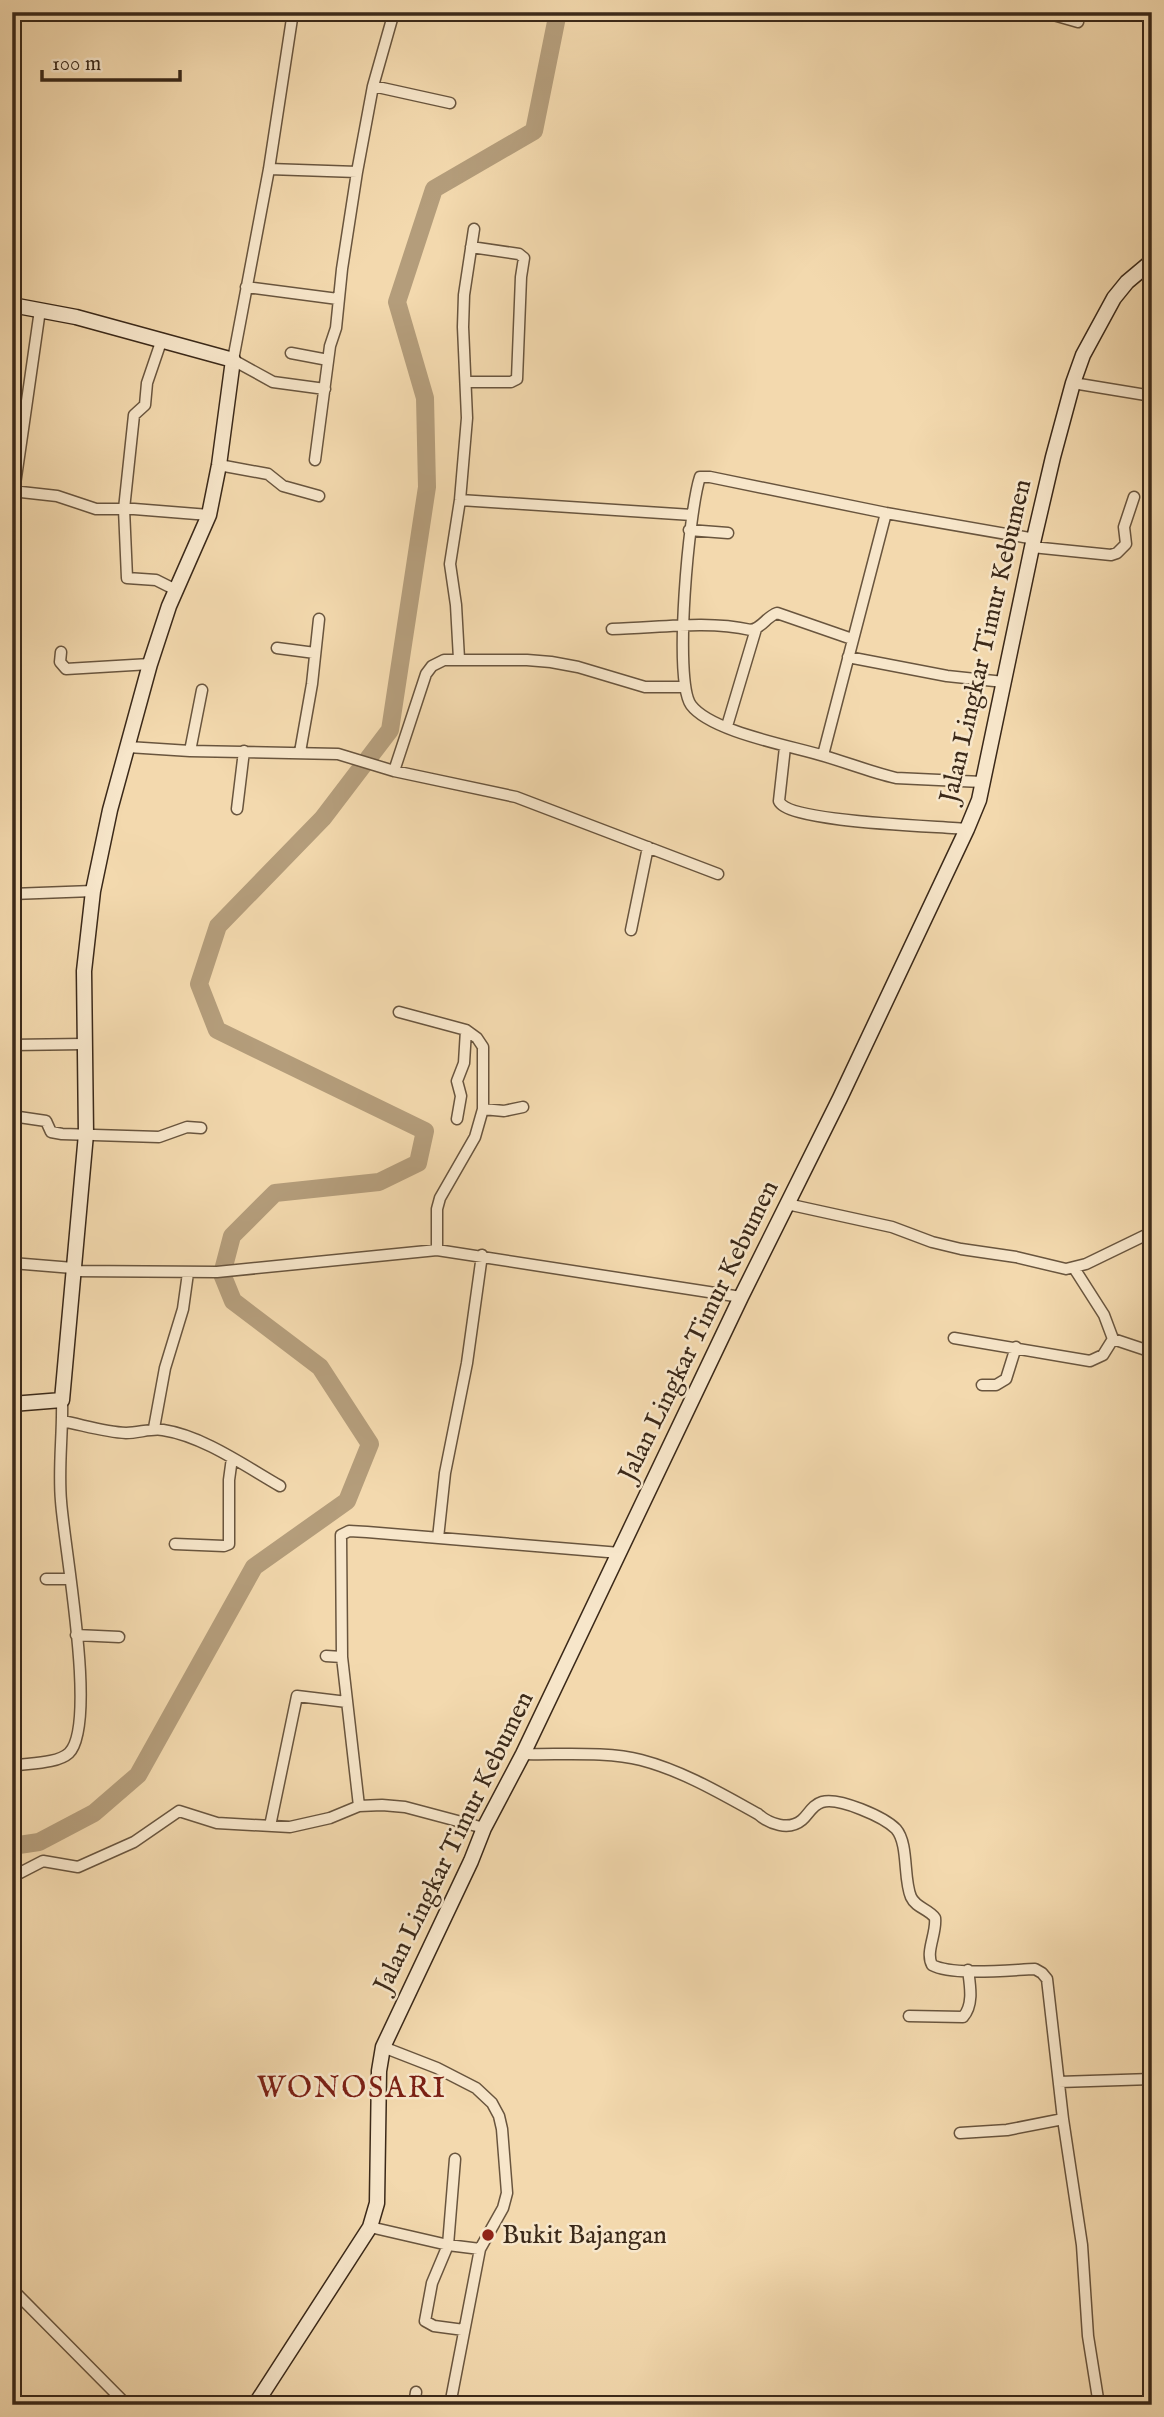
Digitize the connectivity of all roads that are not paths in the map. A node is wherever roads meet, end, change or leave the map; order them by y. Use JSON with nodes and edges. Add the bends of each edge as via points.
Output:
{"nodes":[{"id":1,"x":293,"y":12,"type":"edge"},
{"id":2,"x":394,"y":12,"type":"edge"},
{"id":3,"x":1043,"y":12,"type":"edge"},
{"id":4,"x":1078,"y":22,"type":"dead end"},
{"id":5,"x":373,"y":86,"type":"junction"},
{"id":6,"x":450,"y":103,"type":"dead end"},
{"id":7,"x":269,"y":169,"type":"junction"},
{"id":8,"x":357,"y":172,"type":"junction"},
{"id":9,"x":474,"y":229,"type":"dead end"},
{"id":10,"x":471,"y":247,"type":"junction"},
{"id":11,"x":1152,"y":261,"type":"edge"},
{"id":12,"x":246,"y":287,"type":"junction"},
{"id":13,"x":338,"y":299,"type":"junction"},
{"id":14,"x":12,"y":305,"type":"edge"},
{"id":15,"x":40,"y":310,"type":"junction"},
{"id":16,"x":162,"y":339,"type":"junction"},
{"id":17,"x":291,"y":353,"type":"dead end"},
{"id":18,"x":233,"y":360,"type":"junction"},
{"id":19,"x":328,"y":360,"type":"junction"},
{"id":20,"x":466,"y":382,"type":"junction"},
{"id":21,"x":1073,"y":383,"type":"junction"},
{"id":22,"x":325,"y":389,"type":"junction"},
{"id":23,"x":1152,"y":396,"type":"edge"},
{"id":24,"x":17,"y":429,"type":"edge"},
{"id":25,"x":315,"y":460,"type":"dead end"},
{"id":26,"x":219,"y":465,"type":"junction"},
{"id":27,"x":13,"y":491,"type":"edge"},
{"id":28,"x":319,"y":496,"type":"dead end"},
{"id":29,"x":1133,"y":497,"type":"dead end"},
{"id":30,"x":460,"y":500,"type":"junction"},
{"id":31,"x":124,"y":509,"type":"junction"},
{"id":32,"x":886,"y":513,"type":"junction"},
{"id":33,"x":209,"y":515,"type":"junction"},
{"id":34,"x":692,"y":515,"type":"junction"},
{"id":35,"x":689,"y":530,"type":"junction"},
{"id":36,"x":728,"y":533,"type":"dead end"},
{"id":37,"x":1033,"y":543,"type":"junction"},
{"id":38,"x":176,"y":590,"type":"junction"},
{"id":39,"x":319,"y":619,"type":"dead end"},
{"id":40,"x":684,"y":627,"type":"junction"},
{"id":41,"x":612,"y":629,"type":"dead end"},
{"id":42,"x":756,"y":629,"type":"junction"},
{"id":43,"x":852,"y":639,"type":"junction"},
{"id":44,"x":276,"y":648,"type":"dead end"},
{"id":45,"x":61,"y":652,"type":"dead end"},
{"id":46,"x":315,"y":653,"type":"junction"},
{"id":47,"x":848,"y":657,"type":"junction"},
{"id":48,"x":459,"y":659,"type":"junction"},
{"id":49,"x":150,"y":664,"type":"junction"},
{"id":50,"x":1004,"y":682,"type":"junction"},
{"id":51,"x":685,"y":687,"type":"junction"},
{"id":52,"x":202,"y":690,"type":"dead end"},
{"id":53,"x":727,"y":726,"type":"junction"},
{"id":54,"x":128,"y":747,"type":"junction"},
{"id":55,"x":785,"y":747,"type":"junction"},
{"id":56,"x":190,"y":751,"type":"junction"},
{"id":57,"x":244,"y":751,"type":"junction"},
{"id":58,"x":300,"y":752,"type":"junction"},
{"id":59,"x":823,"y":755,"type":"junction"},
{"id":60,"x":391,"y":770,"type":"junction"},
{"id":61,"x":982,"y":782,"type":"junction"},
{"id":62,"x":237,"y":809,"type":"dead end"},
{"id":63,"x":967,"y":829,"type":"junction"},
{"id":64,"x":648,"y":847,"type":"junction"},
{"id":65,"x":718,"y":874,"type":"dead end"},
{"id":66,"x":93,"y":891,"type":"junction"},
{"id":67,"x":12,"y":894,"type":"edge"},
{"id":68,"x":631,"y":930,"type":"dead end"},
{"id":69,"x":399,"y":1013,"type":"dead end"},
{"id":70,"x":466,"y":1030,"type":"junction"},
{"id":71,"x":84,"y":1044,"type":"junction"},
{"id":72,"x":12,"y":1045,"type":"edge"},
{"id":73,"x":523,"y":1107,"type":"dead end"},
{"id":74,"x":483,"y":1109,"type":"junction"},
{"id":75,"x":12,"y":1116,"type":"edge"},
{"id":76,"x":457,"y":1119,"type":"dead end"},
{"id":77,"x":201,"y":1128,"type":"dead end"},
{"id":78,"x":86,"y":1134,"type":"junction"},
{"id":79,"x":787,"y":1204,"type":"junction"},
{"id":80,"x":1152,"y":1232,"type":"edge"},
{"id":81,"x":437,"y":1250,"type":"junction"},
{"id":82,"x":482,"y":1255,"type":"junction"},
{"id":83,"x":12,"y":1262,"type":"edge"},
{"id":84,"x":1074,"y":1268,"type":"junction"},
{"id":85,"x":73,"y":1270,"type":"junction"},
{"id":86,"x":188,"y":1273,"type":"junction"},
{"id":87,"x":741,"y":1297,"type":"junction"},
{"id":88,"x":954,"y":1338,"type":"dead end"},
{"id":89,"x":1113,"y":1339,"type":"junction"},
{"id":90,"x":1016,"y":1348,"type":"junction"},
{"id":91,"x":1152,"y":1352,"type":"edge"},
{"id":92,"x":982,"y":1385,"type":"dead end"},
{"id":93,"x":61,"y":1399,"type":"junction"},
{"id":94,"x":12,"y":1404,"type":"edge"},
{"id":95,"x":62,"y":1421,"type":"junction"},
{"id":96,"x":155,"y":1429,"type":"junction"},
{"id":97,"x":232,"y":1458,"type":"junction"},
{"id":98,"x":280,"y":1486,"type":"dead end"},
{"id":99,"x":438,"y":1538,"type":"junction"},
{"id":100,"x":175,"y":1544,"type":"dead end"},
{"id":101,"x":620,"y":1553,"type":"junction"},
{"id":102,"x":46,"y":1579,"type":"dead end"},
{"id":103,"x":69,"y":1579,"type":"junction"},
{"id":104,"x":76,"y":1635,"type":"junction"},
{"id":105,"x":119,"y":1637,"type":"dead end"},
{"id":106,"x":326,"y":1656,"type":"dead end"},
{"id":107,"x":342,"y":1657,"type":"junction"},
{"id":108,"x":347,"y":1702,"type":"junction"},
{"id":109,"x":523,"y":1754,"type":"junction"},
{"id":110,"x":12,"y":1766,"type":"edge"},
{"id":111,"x":359,"y":1806,"type":"junction"},
{"id":112,"x":270,"y":1826,"type":"junction"},
{"id":113,"x":484,"y":1828,"type":"junction"},
{"id":114,"x":12,"y":1877,"type":"edge"},
{"id":115,"x":968,"y":1970,"type":"junction"},
{"id":116,"x":909,"y":2016,"type":"dead end"},
{"id":117,"x":383,"y":2047,"type":"junction"},
{"id":118,"x":1152,"y":2079,"type":"edge"},
{"id":119,"x":1059,"y":2082,"type":"junction"},
{"id":120,"x":1063,"y":2119,"type":"junction"},
{"id":121,"x":960,"y":2133,"type":"dead end"},
{"id":122,"x":455,"y":2159,"type":"dead end"},
{"id":123,"x":370,"y":2227,"type":"junction"},
{"id":124,"x":448,"y":2245,"type":"junction"},
{"id":125,"x":480,"y":2249,"type":"junction"},
{"id":126,"x":12,"y":2289,"type":"edge"},
{"id":127,"x":464,"y":2330,"type":"junction"},
{"id":128,"x":416,"y":2392,"type":"dead end"},
{"id":129,"x":122,"y":2403,"type":"edge"},
{"id":130,"x":256,"y":2405,"type":"edge"},
{"id":131,"x":414,"y":2405,"type":"edge"},
{"id":132,"x":450,"y":2405,"type":"edge"},
{"id":133,"x":1098,"y":2405,"type":"edge"}],
"edges":[{"from":1,"to":7,"type":"street"},
{"from":2,"to":5,"type":"street"},
{"from":3,"to":4,"type":"street"},
{"from":5,"to":6,"type":"street"},
{"from":5,"to":8,"type":"street"},
{"from":7,"to":8,"type":"street"},
{"from":7,"to":12,"type":"street"},
{"from":8,"to":13,"type":"street"},
{"from":9,"to":10,"type":"street"},
{"from":10,"to":20,"type":"street","via":[[464,306]]},
{"from":10,"to":20,"type":"street","via":[[524,258],[517,379]]},
{"from":11,"to":21,"type":"main road","name":"Jalan Lingkar Timur Kebumen","via":[[1114,298]]},
{"from":12,"to":13,"type":"street"},
{"from":12,"to":18,"type":"street"},
{"from":13,"to":19,"type":"street"},
{"from":14,"to":15,"type":"main road"},
{"from":15,"to":16,"type":"main road"},
{"from":15,"to":24,"type":"street"},
{"from":16,"to":18,"type":"main road"},
{"from":16,"to":31,"type":"street","via":[[147,383],[145,405],[134,415]]},
{"from":17,"to":19,"type":"street"},
{"from":18,"to":22,"type":"street","via":[[273,382]]},
{"from":18,"to":26,"type":"main road"},
{"from":19,"to":22,"type":"street"},
{"from":20,"to":30,"type":"street"},
{"from":21,"to":23,"type":"street"},
{"from":21,"to":37,"type":"main road","name":"Jalan Lingkar Timur Kebumen"},
{"from":22,"to":25,"type":"street"},
{"from":24,"to":27,"type":"street"},
{"from":26,"to":28,"type":"street","via":[[268,474],[283,486]]},
{"from":26,"to":33,"type":"main road"},
{"from":27,"to":31,"type":"street","via":[[57,495],[96,509]]},
{"from":29,"to":37,"type":"street","via":[[1124,527],[1126,544],[1114,555]]},
{"from":30,"to":34,"type":"street"},
{"from":30,"to":48,"type":"street","via":[[450,564]]},
{"from":31,"to":33,"type":"street"},
{"from":31,"to":38,"type":"street","via":[[127,578],[156,580]]},
{"from":32,"to":34,"type":"street","via":[[699,477]]},
{"from":32,"to":37,"type":"street"},
{"from":32,"to":43,"type":"street"},
{"from":33,"to":38,"type":"main road"},
{"from":34,"to":35,"type":"street"},
{"from":35,"to":36,"type":"street"},
{"from":35,"to":40,"type":"street"},
{"from":37,"to":50,"type":"main road","name":"Jalan Lingkar Timur Kebumen"},
{"from":38,"to":49,"type":"main road"},
{"from":39,"to":46,"type":"street"},
{"from":40,"to":41,"type":"street"},
{"from":40,"to":42,"type":"street","via":[[715,624]]},
{"from":40,"to":51,"type":"street"},
{"from":42,"to":43,"type":"street","via":[[777,613]]},
{"from":42,"to":53,"type":"street"},
{"from":43,"to":47,"type":"street"},
{"from":44,"to":46,"type":"street"},
{"from":45,"to":49,"type":"street","via":[[60,662],[66,668]]},
{"from":46,"to":58,"type":"street"},
{"from":47,"to":50,"type":"street"},
{"from":47,"to":59,"type":"street"},
{"from":48,"to":51,"type":"street","via":[[551,662],[645,687]]},
{"from":48,"to":60,"type":"street","via":[[438,663],[426,674]]},
{"from":49,"to":54,"type":"main road"},
{"from":50,"to":61,"type":"main road","name":"Jalan Lingkar Timur Kebumen"},
{"from":51,"to":53,"type":"street","via":[[689,703],[697,711]]},
{"from":52,"to":56,"type":"street"},
{"from":53,"to":55,"type":"street"},
{"from":54,"to":56,"type":"street"},
{"from":54,"to":66,"type":"main road"},
{"from":55,"to":59,"type":"street"},
{"from":55,"to":63,"type":"street","via":[[779,801],[783,808],[843,820]]},
{"from":56,"to":57,"type":"street"},
{"from":57,"to":58,"type":"street"},
{"from":57,"to":62,"type":"street"},
{"from":58,"to":60,"type":"street","via":[[338,754]]},
{"from":59,"to":61,"type":"street","via":[[896,778]]},
{"from":60,"to":64,"type":"street","via":[[516,797]]},
{"from":61,"to":63,"type":"main road","name":"Jalan Lingkar Timur Kebumen"},
{"from":63,"to":79,"type":"main road","name":"Jalan Lingkar Timur Kebumen"},
{"from":64,"to":65,"type":"street"},
{"from":64,"to":68,"type":"street"},
{"from":66,"to":67,"type":"street"},
{"from":66,"to":71,"type":"main road","via":[[84,971]]},
{"from":69,"to":70,"type":"street"},
{"from":70,"to":74,"type":"street","via":[[483,1047]]},
{"from":70,"to":76,"type":"street","via":[[464,1063],[457,1081],[461,1096]]},
{"from":71,"to":72,"type":"street"},
{"from":71,"to":78,"type":"main road"},
{"from":73,"to":74,"type":"street"},
{"from":74,"to":81,"type":"street","via":[[475,1137],[440,1198]]},
{"from":75,"to":78,"type":"street","via":[[46,1121],[53,1133]]},
{"from":77,"to":78,"type":"street","via":[[179,1129],[159,1137]]},
{"from":78,"to":85,"type":"main road"},
{"from":79,"to":84,"type":"street","via":[[892,1227],[961,1249]]},
{"from":79,"to":87,"type":"main road","name":"Jalan Lingkar Timur Kebumen"},
{"from":80,"to":84,"type":"street"},
{"from":81,"to":82,"type":"street"},
{"from":81,"to":86,"type":"street"},
{"from":82,"to":87,"type":"street"},
{"from":82,"to":99,"type":"street"},
{"from":83,"to":85,"type":"street"},
{"from":84,"to":89,"type":"street","via":[[1104,1315]]},
{"from":85,"to":86,"type":"street"},
{"from":85,"to":93,"type":"main road"},
{"from":86,"to":96,"type":"street"},
{"from":87,"to":101,"type":"main road","name":"Jalan Lingkar Timur Kebumen"},
{"from":88,"to":90,"type":"street"},
{"from":89,"to":90,"type":"street","via":[[1093,1361]]},
{"from":89,"to":91,"type":"street"},
{"from":90,"to":92,"type":"street","via":[[1006,1379]]},
{"from":93,"to":94,"type":"main road"},
{"from":93,"to":95,"type":"street"},
{"from":95,"to":96,"type":"street","via":[[121,1433]]},
{"from":95,"to":103,"type":"street","via":[[60,1477]]},
{"from":96,"to":97,"type":"street"},
{"from":97,"to":98,"type":"street"},
{"from":97,"to":100,"type":"street","via":[[229,1544]]},
{"from":99,"to":101,"type":"street"},
{"from":99,"to":107,"type":"street","via":[[349,1531],[341,1535]]},
{"from":101,"to":109,"type":"main road","name":"Jalan Lingkar Timur Kebumen"},
{"from":102,"to":103,"type":"street"},
{"from":103,"to":104,"type":"street"},
{"from":104,"to":105,"type":"street"},
{"from":104,"to":110,"type":"street","via":[[81,1706],[73,1746],[51,1762]]},
{"from":106,"to":107,"type":"street"},
{"from":107,"to":108,"type":"street"},
{"from":108,"to":111,"type":"street"},
{"from":108,"to":112,"type":"street","via":[[297,1696]]},
{"from":109,"to":113,"type":"main road","name":"Jalan Lingkar Timur Kebumen"},
{"from":109,"to":115,"type":"street","via":[[642,1760],[698,1781],[766,1821],[784,1825],[795,1824],[815,1806],[831,1801],[878,1815],[899,1833],[911,1897],[935,1918],[929,1963],[940,1969]]},
{"from":111,"to":112,"type":"street","via":[[310,1823]]},
{"from":111,"to":113,"type":"street","via":[[405,1807]]},
{"from":112,"to":114,"type":"street","via":[[217,1823],[180,1811],[134,1842],[78,1867],[47,1862]]},
{"from":113,"to":117,"type":"main road","name":"Jalan Lingkar Timur Kebumen"},
{"from":115,"to":116,"type":"street","via":[[970,1992],[963,2017]]},
{"from":115,"to":119,"type":"street","via":[[1035,1969],[1042,1973]]},
{"from":117,"to":123,"type":"main road","name":"Jalan Lingkar Timur Kebumen","via":[[377,2203]]},
{"from":117,"to":125,"type":"street","via":[[463,2080],[486,2096],[499,2116],[506,2193],[503,2208]]},
{"from":118,"to":119,"type":"street"},
{"from":119,"to":120,"type":"street"},
{"from":120,"to":121,"type":"street"},
{"from":120,"to":133,"type":"street","via":[[1082,2245]]},
{"from":122,"to":124,"type":"street"},
{"from":123,"to":124,"type":"street"},
{"from":123,"to":130,"type":"main road","name":"Jalan Lingkar Timur Kebumen"},
{"from":124,"to":125,"type":"street"},
{"from":124,"to":127,"type":"street","via":[[432,2283],[425,2321]]},
{"from":125,"to":127,"type":"street"},
{"from":126,"to":129,"type":"street"},
{"from":127,"to":132,"type":"street"},
{"from":128,"to":131,"type":"street"}]}
